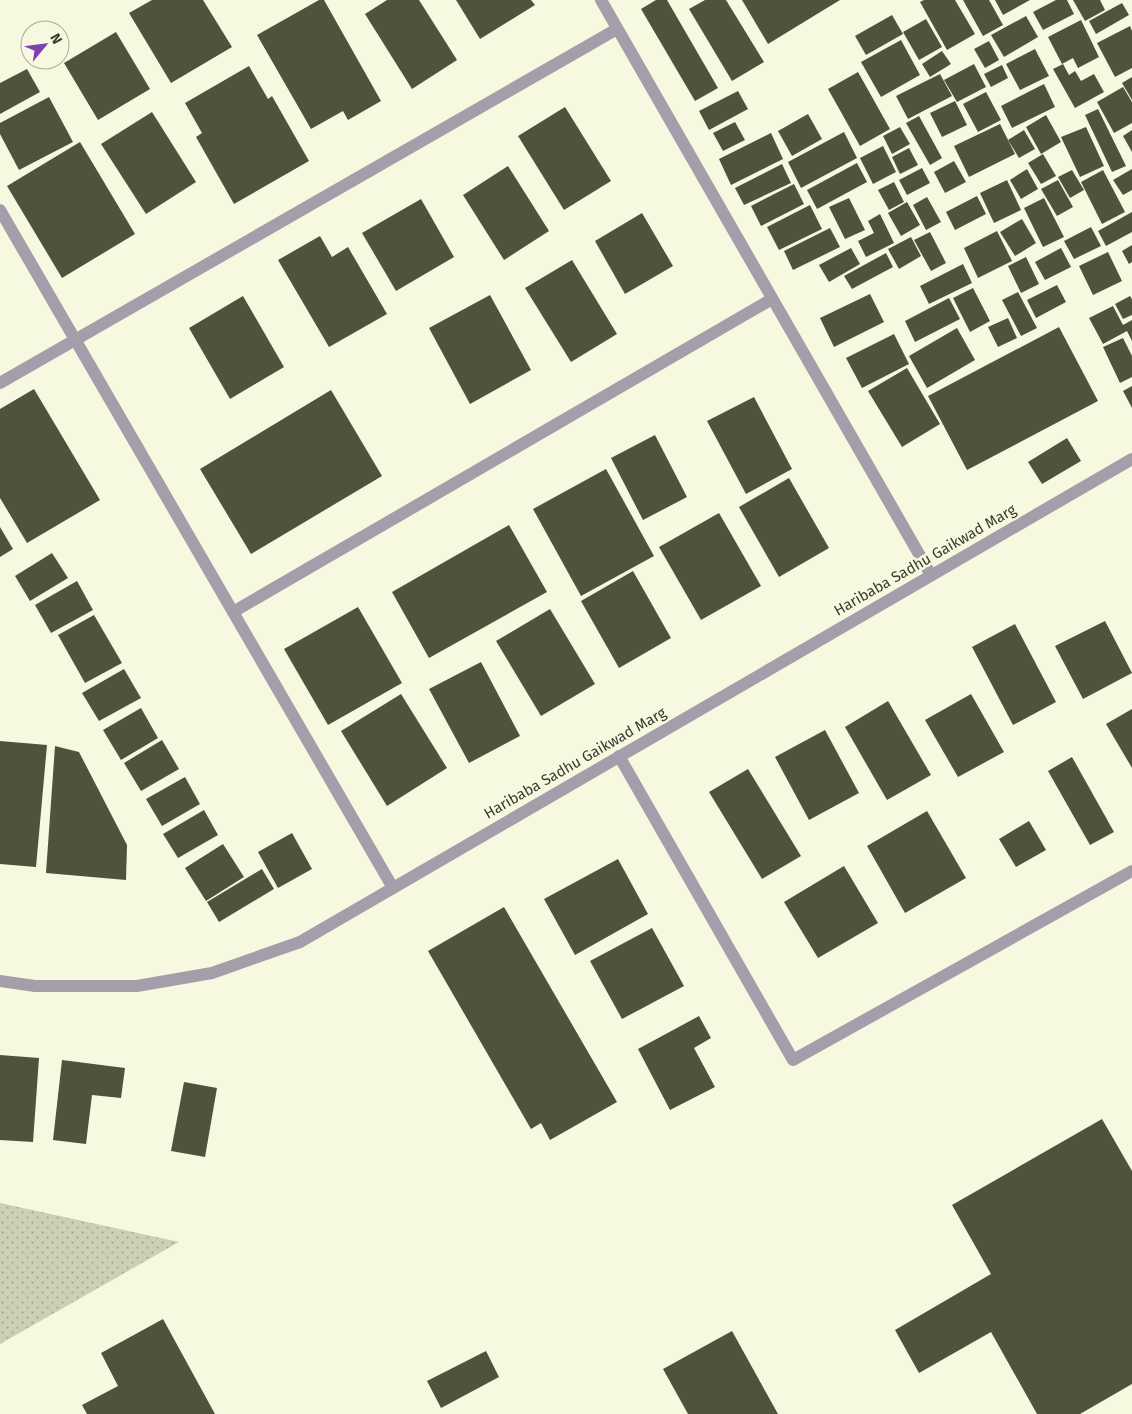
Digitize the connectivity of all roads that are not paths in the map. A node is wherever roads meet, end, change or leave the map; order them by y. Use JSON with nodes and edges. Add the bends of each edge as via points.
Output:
{"nodes":[{"id":1,"x":601,"y":0,"type":"edge"},
{"id":2,"x":617,"y":29,"type":"junction"},
{"id":3,"x":0,"y":210,"type":"edge"},
{"id":4,"x":772,"y":299,"type":"junction"},
{"id":5,"x":75,"y":340,"type":"junction"},
{"id":6,"x":0,"y":383,"type":"edge"},
{"id":7,"x":1132,"y":459,"type":"edge"},
{"id":8,"x":931,"y":576,"type":"junction"},
{"id":9,"x":233,"y":612,"type":"junction"},
{"id":10,"x":619,"y":756,"type":"junction"},
{"id":11,"x":1132,"y":871,"type":"edge"},
{"id":12,"x":393,"y":888,"type":"junction"},
{"id":13,"x":0,"y":981,"type":"edge"}],
"edges":[{"from":1,"to":2,"type":"lane"},
{"from":2,"to":4,"type":"lane"},
{"from":2,"to":5,"type":"lane"},
{"from":3,"to":5,"type":"lane"},
{"from":4,"to":8,"type":"lane"},
{"from":4,"to":9,"type":"lane"},
{"from":5,"to":6,"type":"lane"},
{"from":5,"to":9,"type":"lane"},
{"from":7,"to":8,"type":"lane","name":"Haribaba Sadhu Gaikwad Marg"},
{"from":8,"to":10,"type":"lane","name":"Haribaba Sadhu Gaikwad Marg"},
{"from":9,"to":12,"type":"lane"},
{"from":10,"to":11,"type":"lane","via":[[794,1060]]},
{"from":10,"to":12,"type":"lane","name":"Haribaba Sadhu Gaikwad Marg"},
{"from":12,"to":13,"type":"lane","name":"Haribaba Sadhu Gaikwad Marg","via":[[300,942],[212,973],[138,986],[35,986]]}]}
